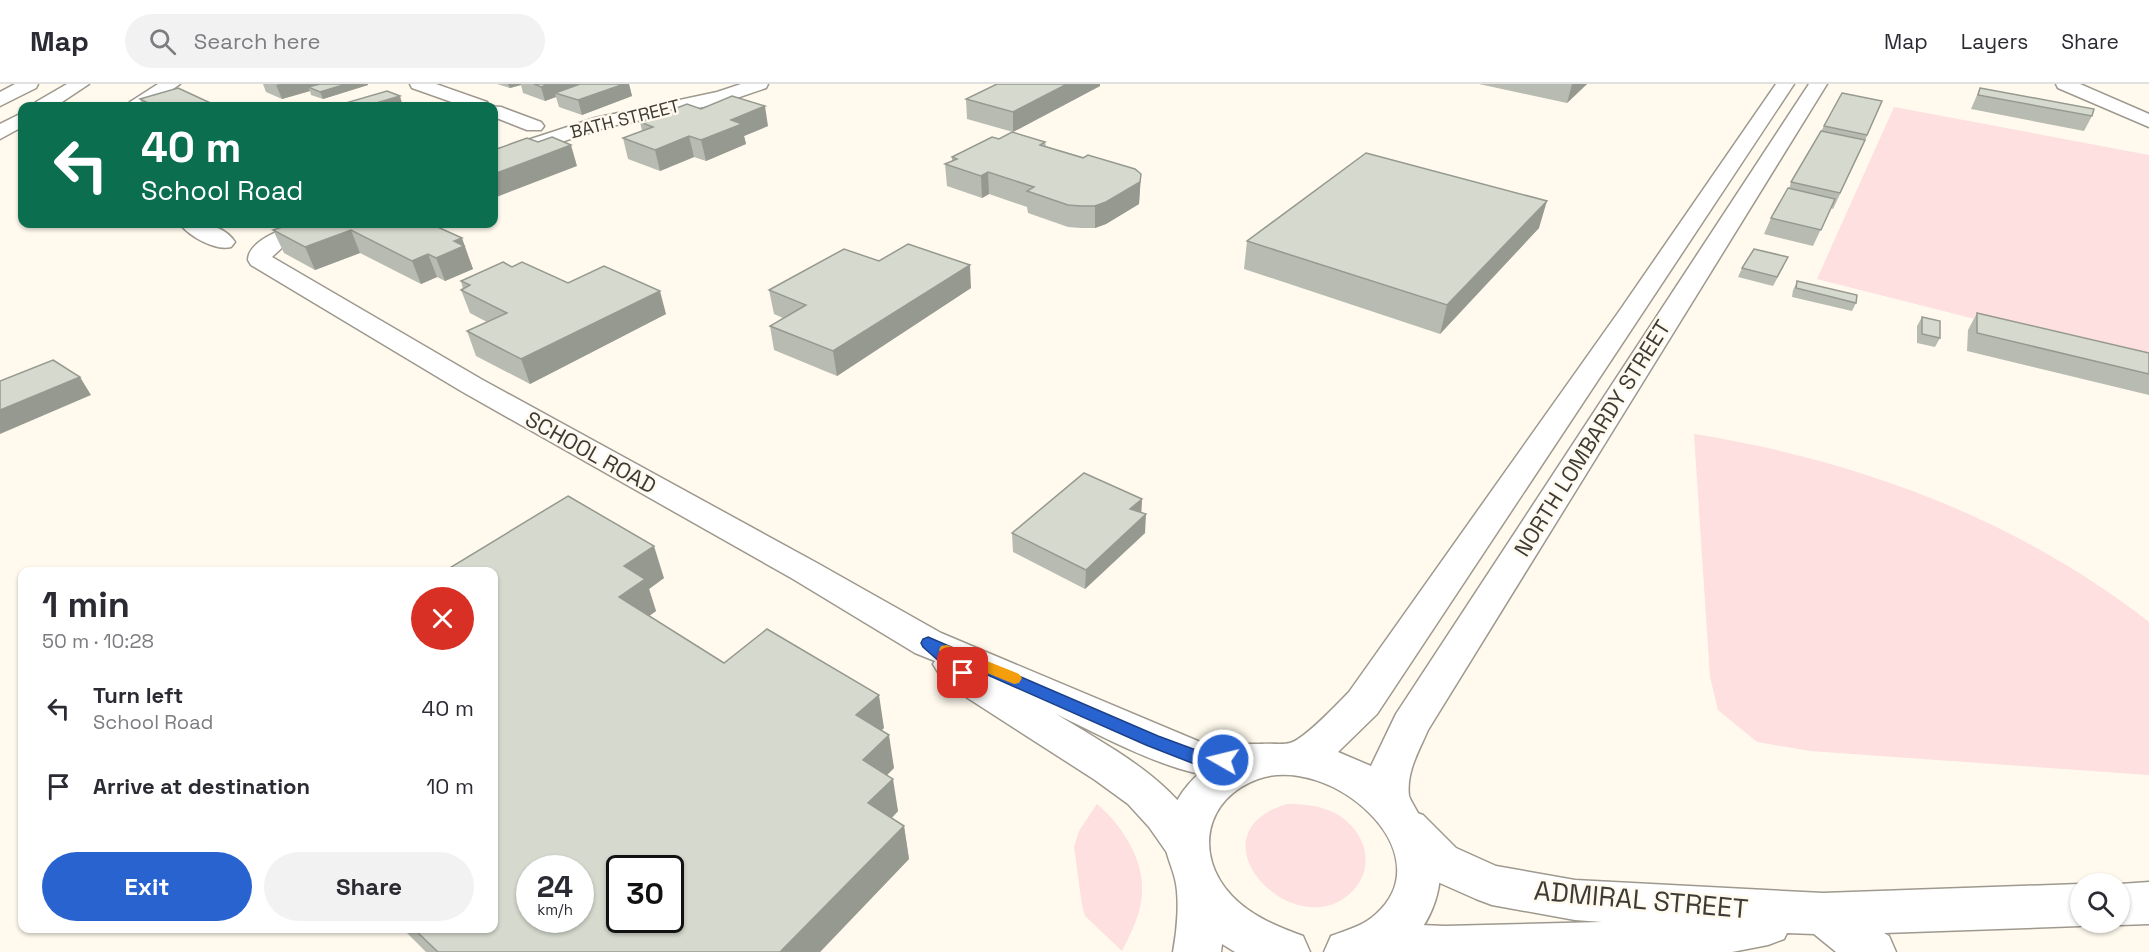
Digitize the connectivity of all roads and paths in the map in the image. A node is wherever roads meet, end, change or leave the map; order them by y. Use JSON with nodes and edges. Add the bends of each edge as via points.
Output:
{"nodes":[{"id":1,"x":29,"y":84,"type":"edge"},
{"id":2,"x":80,"y":84,"type":"edge"},
{"id":3,"x":171,"y":84,"type":"edge"},
{"id":4,"x":419,"y":84,"type":"edge"},
{"id":5,"x":759,"y":84,"type":"edge"},
{"id":6,"x":1785,"y":84,"type":"edge"},
{"id":7,"x":1818,"y":84,"type":"edge"},
{"id":8,"x":2065,"y":84,"type":"edge"},
{"id":9,"x":2105,"y":84,"type":"edge"},
{"id":10,"x":0,"y":100,"type":"edge"},
{"id":11,"x":50,"y":102,"type":"edge"},
{"id":12,"x":143,"y":102,"type":"edge"},
{"id":13,"x":469,"y":102,"type":"edge"},
{"id":14,"x":2149,"y":103,"type":"edge"},
{"id":15,"x":498,"y":112,"type":"edge"},
{"id":16,"x":2149,"y":121,"type":"edge"},
{"id":17,"x":18,"y":122,"type":"edge"},
{"id":18,"x":534,"y":126,"type":"dead end"},
{"id":19,"x":0,"y":133,"type":"edge"},
{"id":20,"x":498,"y":157,"type":"edge"},
{"id":21,"x":199,"y":228,"type":"edge"},
{"id":22,"x":306,"y":228,"type":"edge"},
{"id":23,"x":223,"y":242,"type":"dead end"},
{"id":24,"x":928,"y":643,"type":"junction"},
{"id":25,"x":1279,"y":760,"type":"junction"},
{"id":26,"x":1398,"y":814,"type":"junction"},
{"id":27,"x":1192,"y":861,"type":"junction"},
{"id":28,"x":2149,"y":903,"type":"edge"},
{"id":29,"x":2130,"y":904,"type":"edge"},
{"id":30,"x":2070,"y":905,"type":"edge"},
{"id":31,"x":1823,"y":914,"type":"junction"},
{"id":32,"x":1360,"y":949,"type":"edge"},
{"id":33,"x":1197,"y":952,"type":"edge"},
{"id":34,"x":1287,"y":952,"type":"edge"},
{"id":35,"x":1872,"y":952,"type":"edge"}],
"edges":[{"from":1,"to":10,"type":"main road"},
{"from":2,"to":11,"type":"main road"},
{"from":3,"to":12,"type":"main road"},
{"from":4,"to":13,"type":"main road"},
{"from":5,"to":20,"type":"main road","name":"BATH STREET","via":[[722,97],[602,122]]},
{"from":6,"to":25,"type":"main road","name":"NORTH LOMBARDY STREET","via":[[1363,703],[1323,741]]},
{"from":7,"to":26,"type":"main road","name":"NORTH LOMBARDY STREET","via":[[1410,725],[1389,772]]},
{"from":8,"to":16,"type":"main road"},
{"from":9,"to":14,"type":"main road"},
{"from":15,"to":18,"type":"main road"},
{"from":17,"to":19,"type":"main road"},
{"from":21,"to":23,"type":"main road"},
{"from":22,"to":24,"type":"main road","name":"SCHOOL ROAD","via":[[278,239],[260,255],[260,260],[471,385]]},
{"from":24,"to":25,"type":"main road","name":"SCHOOL ROAD","via":[[1203,760]]},
{"from":24,"to":27,"type":"main road","name":"SCHOOL ROAD","via":[[977,685],[1143,792],[1164,814]]},
{"from":25,"to":26,"type":"main road","name":"ADMIRAL STREET","via":[[1329,766],[1350,775]]},
{"from":25,"to":27,"type":"main road","via":[[1232,771],[1209,788],[1193,812]]},
{"from":26,"to":31,"type":"main road","name":"ADMIRAL STREET","via":[[1440,862],[1492,885],[1575,900]]},
{"from":26,"to":32,"type":"main road","via":[[1418,858],[1417,892],[1401,923]]},
{"from":27,"to":33,"type":"main road","via":[[1200,932]]},
{"from":27,"to":34,"type":"main road","name":"SCHOOL ROAD","via":[[1215,910],[1248,937]]},
{"from":28,"to":29,"type":"main road"},
{"from":30,"to":31,"type":"main road","name":"ADMIRAL STREET"},
{"from":31,"to":32,"type":"main road","name":"ADMIRAL STREET","via":[[1670,942]]},
{"from":31,"to":35,"type":"main road"}]}
